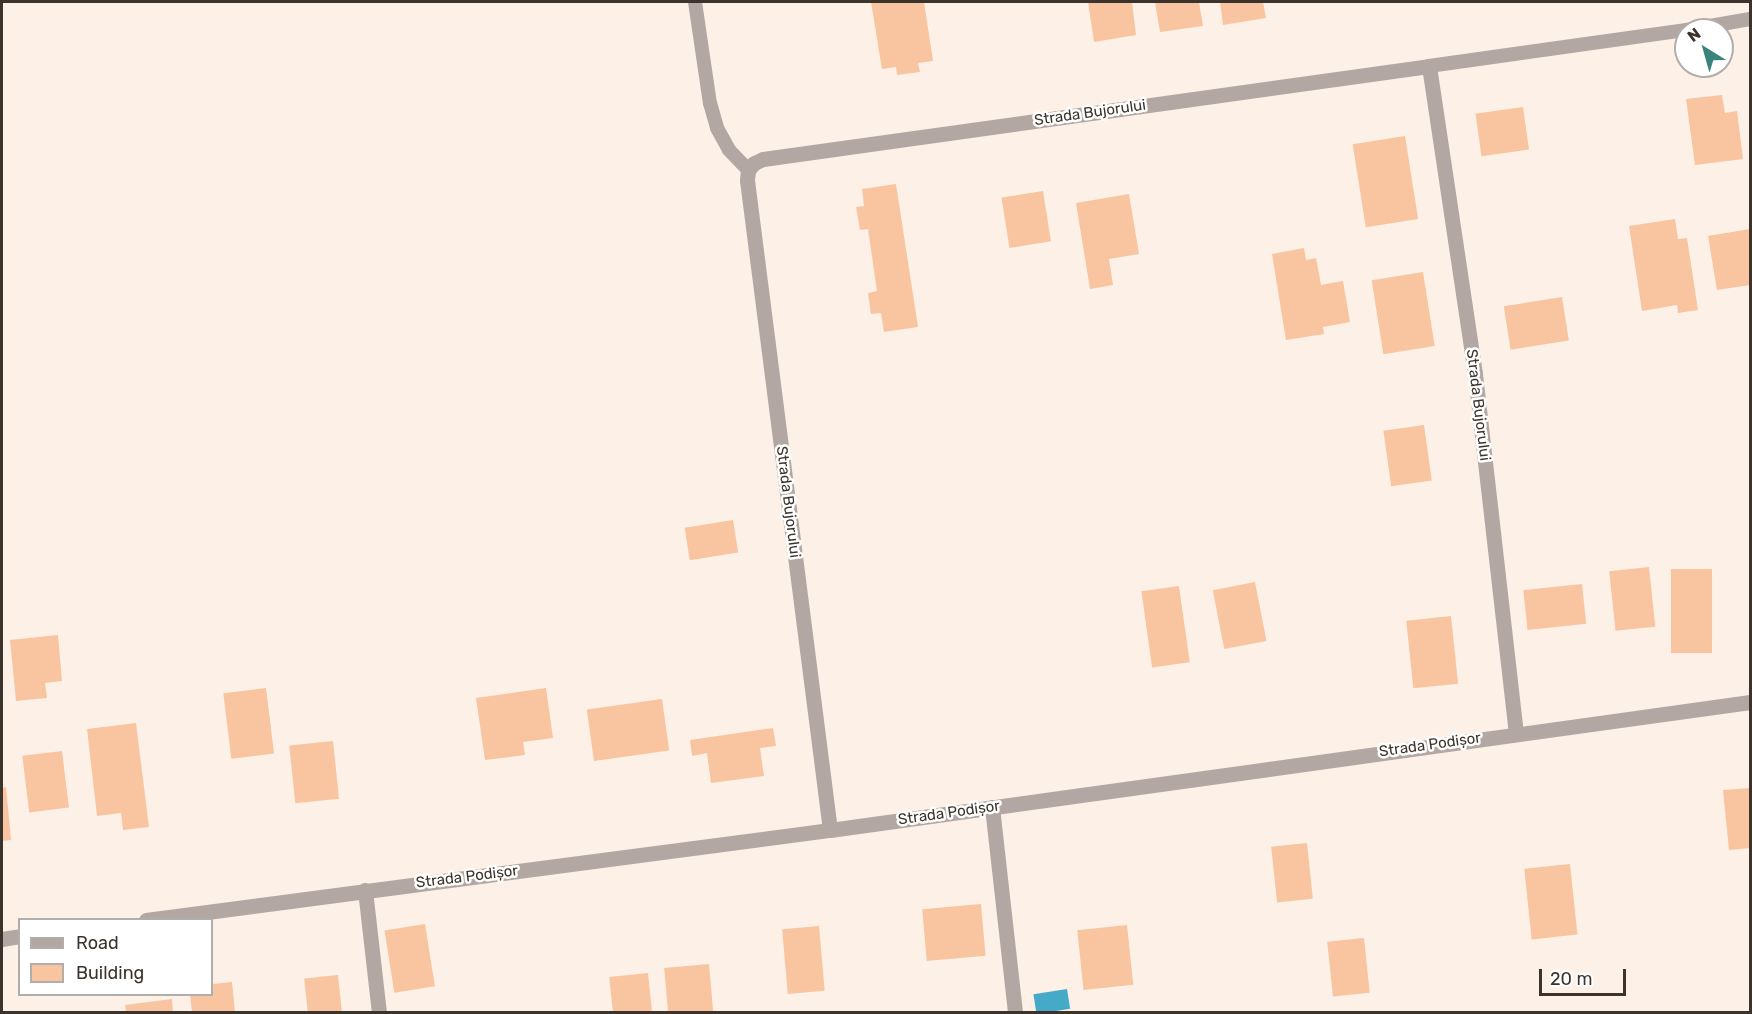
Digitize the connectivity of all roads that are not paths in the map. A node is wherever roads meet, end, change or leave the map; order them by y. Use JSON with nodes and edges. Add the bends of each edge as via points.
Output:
{"nodes":[{"id":1,"x":695,"y":2,"type":"edge"},
{"id":2,"x":1750,"y":19,"type":"edge"},
{"id":3,"x":1734,"y":22,"type":"edge"},
{"id":4,"x":1674,"y":32,"type":"edge"},
{"id":5,"x":1429,"y":66,"type":"junction"},
{"id":6,"x":748,"y":170,"type":"junction"},
{"id":7,"x":1750,"y":702,"type":"edge"},
{"id":8,"x":1516,"y":733,"type":"junction"},
{"id":9,"x":992,"y":807,"type":"junction"},
{"id":10,"x":830,"y":830,"type":"junction"},
{"id":11,"x":365,"y":890,"type":"junction"},
{"id":12,"x":161,"y":918,"type":"edge"},
{"id":13,"x":18,"y":936,"type":"edge"},
{"id":14,"x":2,"y":939,"type":"edge"},
{"id":15,"x":379,"y":1012,"type":"edge"},
{"id":16,"x":1015,"y":1012,"type":"edge"}],
"edges":[{"from":1,"to":6,"type":"lane","via":[[717,128],[729,150]]},
{"from":2,"to":3,"type":"lane"},
{"from":4,"to":5,"type":"lane"},
{"from":5,"to":6,"type":"street","name":"Strada Bujorului","via":[[763,159]]},
{"from":5,"to":8,"type":"street","name":"Strada Bujorului","via":[[1474,374]]},
{"from":6,"to":10,"type":"street","name":"Strada Bujorului"},
{"from":7,"to":8,"type":"street","name":"Strada Podișor"},
{"from":8,"to":9,"type":"street","name":"Strada Podișor"},
{"from":9,"to":10,"type":"street","name":"Strada Podișor"},
{"from":9,"to":16,"type":"street"},
{"from":10,"to":11,"type":"street","name":"Strada Podișor"},
{"from":11,"to":12,"type":"street","name":"Strada Podișor"},
{"from":11,"to":15,"type":"street"},
{"from":13,"to":14,"type":"street"}]}
